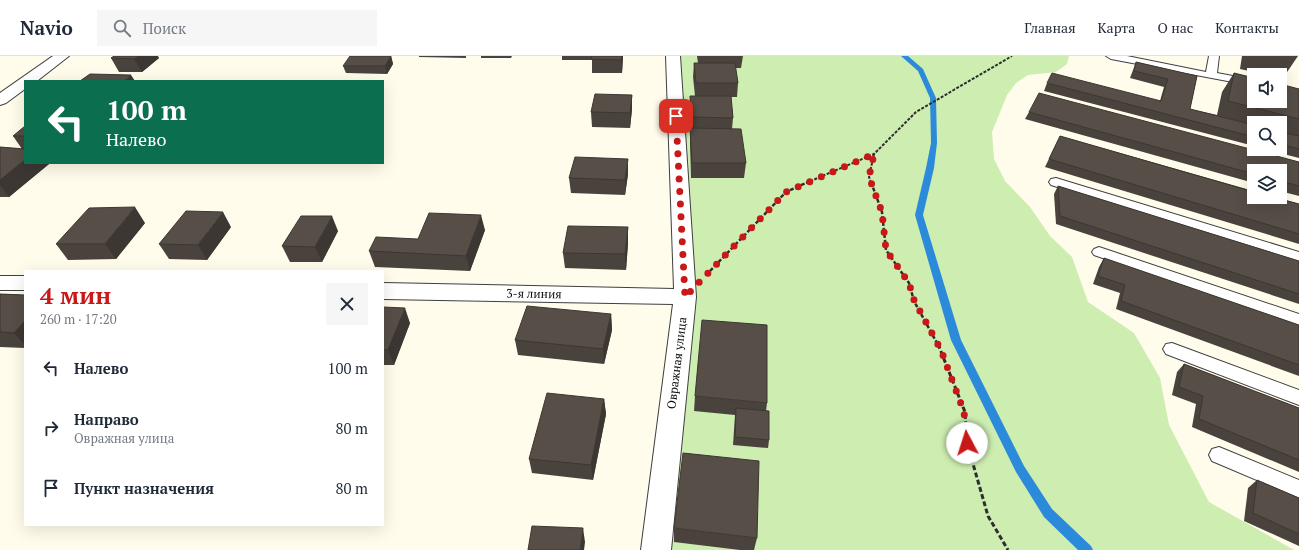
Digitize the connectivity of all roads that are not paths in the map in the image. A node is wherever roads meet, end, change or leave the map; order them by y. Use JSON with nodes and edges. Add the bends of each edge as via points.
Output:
{"nodes":[{"id":1,"x":62,"y":56,"type":"edge"},
{"id":2,"x":674,"y":56,"type":"edge"},
{"id":3,"x":1111,"y":56,"type":"edge"},
{"id":4,"x":1214,"y":56,"type":"edge"},
{"id":5,"x":1211,"y":76,"type":"junction"},
{"id":6,"x":29,"y":80,"type":"edge"},
{"id":7,"x":1247,"y":82,"type":"edge"},
{"id":8,"x":24,"y":83,"type":"edge"},
{"id":9,"x":0,"y":100,"type":"edge"},
{"id":10,"x":1056,"y":182,"type":"dead end"},
{"id":11,"x":1099,"y":252,"type":"dead end"},
{"id":12,"x":1299,"y":257,"type":"edge"},
{"id":13,"x":0,"y":283,"type":"edge"},
{"id":14,"x":24,"y":283,"type":"edge"},
{"id":15,"x":384,"y":291,"type":"edge"},
{"id":16,"x":685,"y":297,"type":"junction"},
{"id":17,"x":1299,"y":320,"type":"edge"},
{"id":18,"x":1172,"y":349,"type":"dead end"},
{"id":19,"x":1299,"y":398,"type":"edge"},
{"id":20,"x":1219,"y":455,"type":"dead end"},
{"id":21,"x":1299,"y":489,"type":"edge"},
{"id":22,"x":656,"y":550,"type":"edge"}],
"edges":[{"from":1,"to":6,"type":"street"},
{"from":2,"to":16,"type":"street","name":"Овражная улица"},
{"from":3,"to":5,"type":"lane"},
{"from":4,"to":5,"type":"lane"},
{"from":5,"to":7,"type":"lane"},
{"from":8,"to":9,"type":"street"},
{"from":10,"to":12,"type":"lane"},
{"from":11,"to":17,"type":"lane"},
{"from":13,"to":14,"type":"street"},
{"from":15,"to":16,"type":"street","name":"3-я линия"},
{"from":16,"to":22,"type":"street","name":"Овражная улица"},
{"from":18,"to":19,"type":"lane"},
{"from":20,"to":21,"type":"lane"}]}
